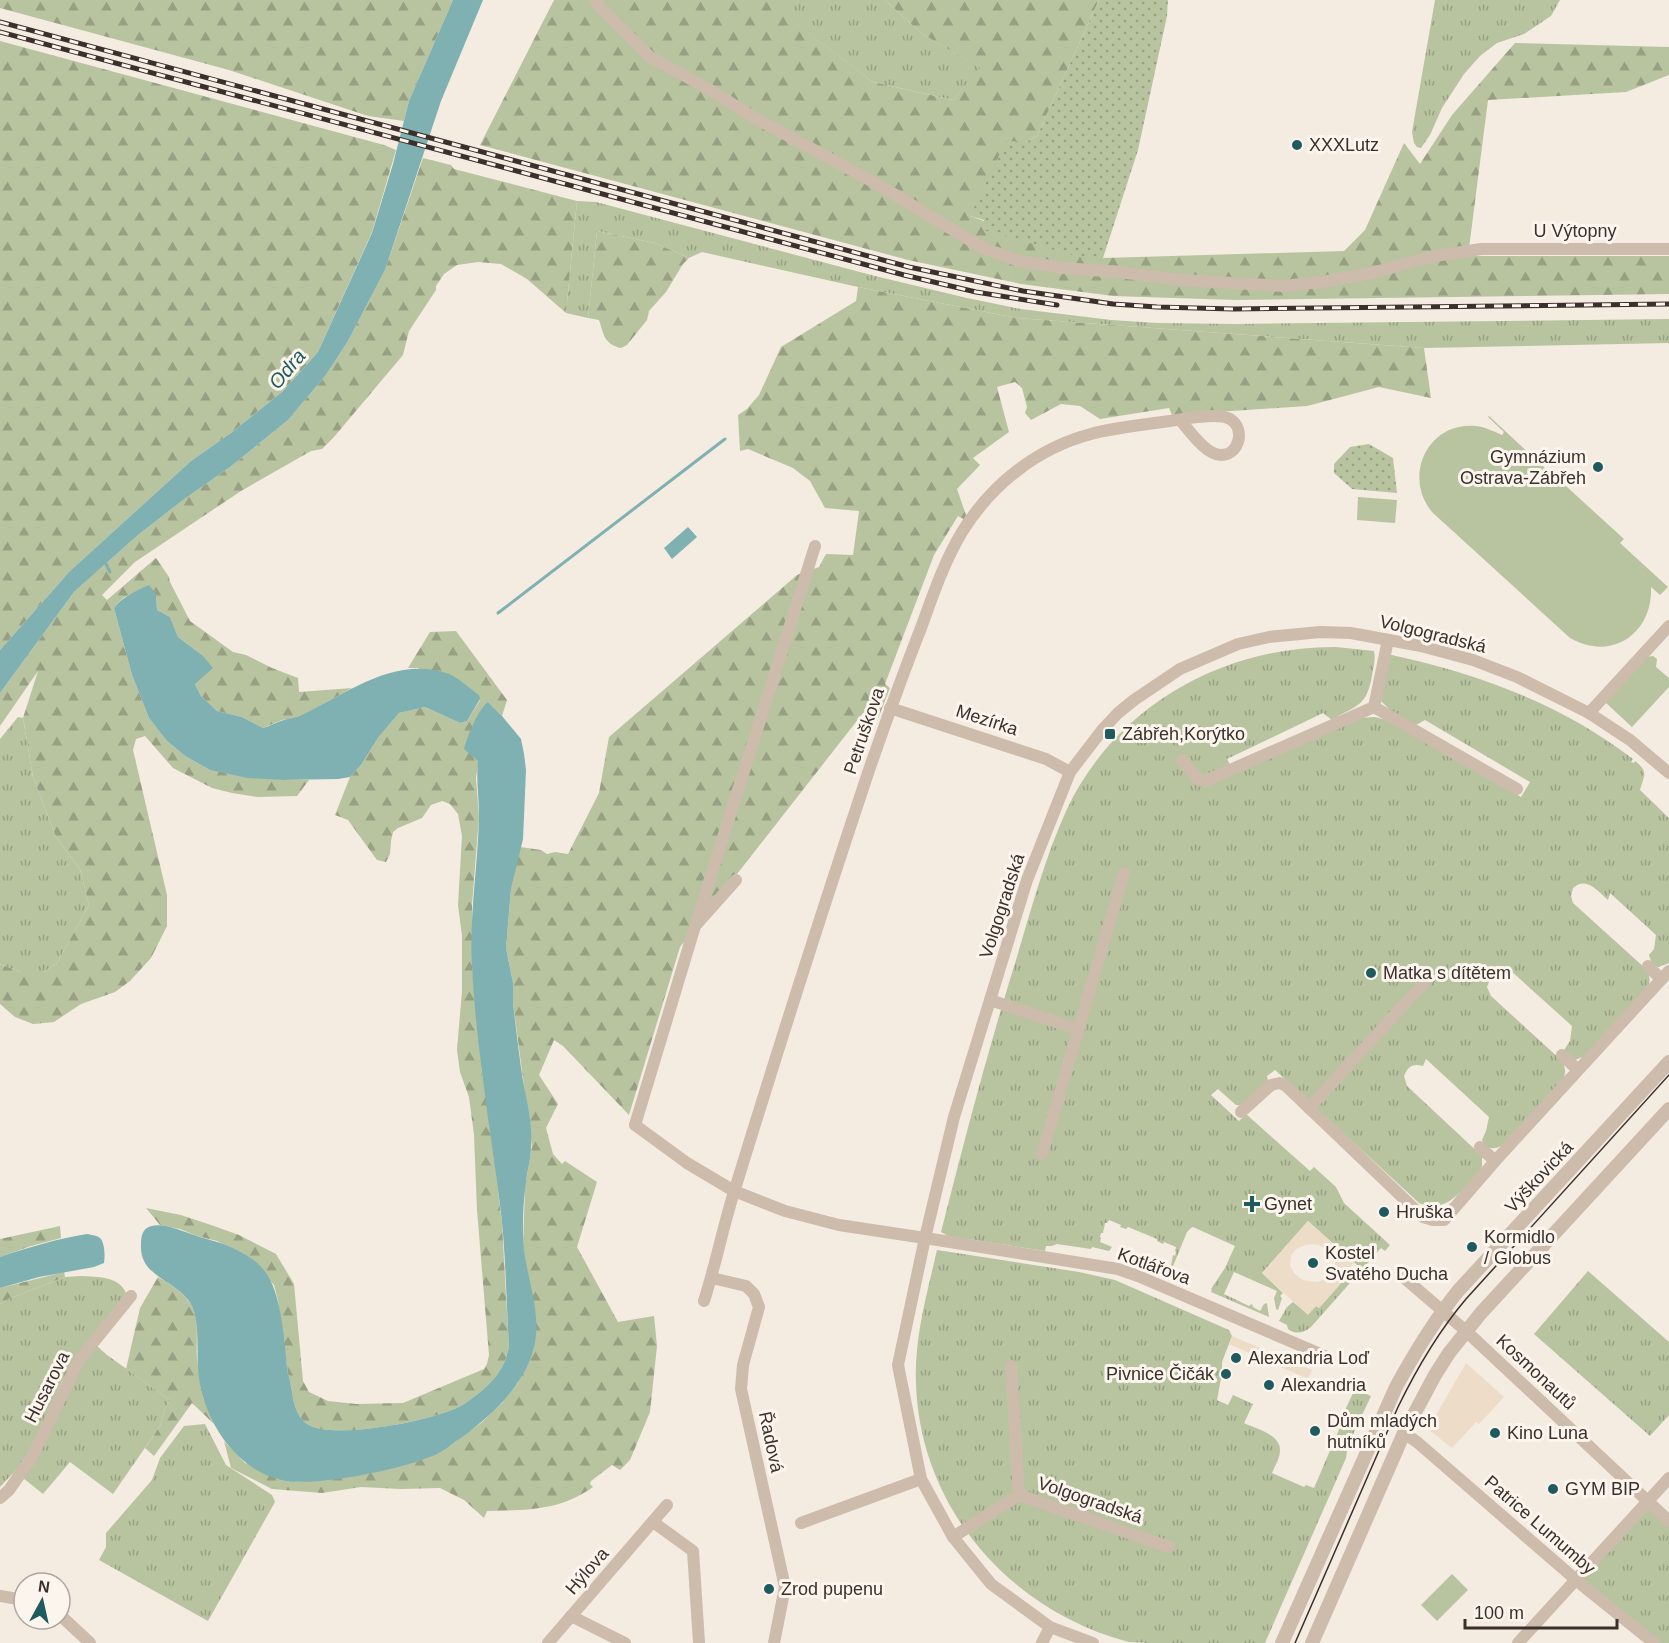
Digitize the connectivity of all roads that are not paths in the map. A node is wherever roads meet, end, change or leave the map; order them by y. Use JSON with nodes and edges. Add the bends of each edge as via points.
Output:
{"nodes":[{"id":1,"x":596,"y":0,"type":"edge"},
{"id":2,"x":1669,"y":249,"type":"edge"},
{"id":3,"x":1180,"y":420,"type":"junction"},
{"id":4,"x":814,"y":546,"type":"dead end"},
{"id":5,"x":1669,"y":626,"type":"edge"},
{"id":6,"x":1388,"y":640,"type":"junction"},
{"id":7,"x":1374,"y":706,"type":"junction"},
{"id":8,"x":890,"y":708,"type":"junction"},
{"id":9,"x":1589,"y":713,"type":"junction"},
{"id":10,"x":1182,"y":760,"type":"dead end"},
{"id":11,"x":1070,"y":772,"type":"junction"},
{"id":12,"x":1669,"y":773,"type":"edge"},
{"id":13,"x":1517,"y":789,"type":"dead end"},
{"id":14,"x":1124,"y":873,"type":"dead end"},
{"id":15,"x":736,"y":879,"type":"dead end"},
{"id":16,"x":695,"y":926,"type":"junction"},
{"id":17,"x":1648,"y":966,"type":"dead end"},
{"id":18,"x":1665,"y":975,"type":"edge"},
{"id":19,"x":1426,"y":981,"type":"dead end"},
{"id":20,"x":990,"y":1000,"type":"junction"},
{"id":21,"x":1078,"y":1029,"type":"junction"},
{"id":22,"x":1562,"y":1055,"type":"dead end"},
{"id":23,"x":1669,"y":1062,"type":"edge"},
{"id":24,"x":1578,"y":1070,"type":"junction"},
{"id":25,"x":1309,"y":1108,"type":"junction"},
{"id":26,"x":1669,"y":1109,"type":"edge"},
{"id":27,"x":1241,"y":1112,"type":"dead end"},
{"id":28,"x":1480,"y":1147,"type":"dead end"},
{"id":29,"x":1042,"y":1154,"type":"dead end"},
{"id":30,"x":1495,"y":1161,"type":"junction"},
{"id":31,"x":734,"y":1191,"type":"junction"},
{"id":32,"x":925,"y":1238,"type":"junction"},
{"id":33,"x":1402,"y":1276,"type":"dead end"},
{"id":34,"x":712,"y":1278,"type":"junction"},
{"id":35,"x":131,"y":1296,"type":"dead end"},
{"id":36,"x":704,"y":1301,"type":"dead end"},
{"id":37,"x":1442,"y":1311,"type":"junction"},
{"id":38,"x":1466,"y":1331,"type":"junction"},
{"id":39,"x":1325,"y":1356,"type":"dead end"},
{"id":40,"x":1011,"y":1366,"type":"dead end"},
{"id":41,"x":1404,"y":1433,"type":"junction"},
{"id":42,"x":1669,"y":1478,"type":"edge"},
{"id":43,"x":921,"y":1479,"type":"junction"},
{"id":44,"x":1019,"y":1495,"type":"junction"},
{"id":45,"x":0,"y":1498,"type":"edge"},
{"id":46,"x":1647,"y":1501,"type":"junction"},
{"id":47,"x":667,"y":1504,"type":"dead end"},
{"id":48,"x":1669,"y":1521,"type":"edge"},
{"id":49,"x":653,"y":1522,"type":"junction"},
{"id":50,"x":801,"y":1523,"type":"dead end"},
{"id":51,"x":953,"y":1537,"type":"junction"},
{"id":52,"x":1169,"y":1547,"type":"dead end"},
{"id":53,"x":1575,"y":1579,"type":"junction"},
{"id":54,"x":571,"y":1616,"type":"junction"},
{"id":55,"x":72,"y":1626,"type":"edge"},
{"id":56,"x":1050,"y":1628,"type":"junction"},
{"id":57,"x":90,"y":1643,"type":"edge"},
{"id":58,"x":548,"y":1643,"type":"edge"},
{"id":59,"x":625,"y":1643,"type":"edge"},
{"id":60,"x":699,"y":1643,"type":"edge"},
{"id":61,"x":774,"y":1643,"type":"edge"},
{"id":62,"x":1042,"y":1643,"type":"edge"},
{"id":63,"x":1092,"y":1643,"type":"edge"},
{"id":64,"x":1282,"y":1643,"type":"edge"},
{"id":65,"x":1312,"y":1643,"type":"edge"},
{"id":66,"x":1518,"y":1643,"type":"edge"},
{"id":67,"x":1653,"y":1643,"type":"edge"}],
"edges":[{"from":1,"to":2,"type":"street","name":"U Výtopny","via":[[650,57],[983,248],[1019,261],[1181,280],[1284,286],[1368,274],[1435,256],[1481,249]]},
{"from":3,"to":3,"type":"street","name":"Petruškova","via":[[1214,454],[1235,449],[1238,430],[1230,419],[1222,416]]},
{"from":3,"to":8,"type":"street","name":"Petruškova","via":[[1088,434],[1063,443],[1006,479],[984,501],[948,555]]},
{"from":4,"to":16,"type":"street"},
{"from":5,"to":9,"type":"street"},
{"from":6,"to":7,"type":"street"},
{"from":6,"to":9,"type":"street","name":"Volgogradská","via":[[1473,660]]},
{"from":6,"to":11,"type":"street","name":"Volgogradská","via":[[1351,633],[1300,633],[1238,644],[1208,656],[1180,669],[1118,713]]},
{"from":7,"to":10,"type":"street","via":[[1205,781],[1199,780]]},
{"from":7,"to":13,"type":"street"},
{"from":8,"to":11,"type":"street","name":"Mezírka","via":[[1046,759]]},
{"from":8,"to":31,"type":"street","name":"Petruškova"},
{"from":9,"to":12,"type":"street","name":"Volgogradská"},
{"from":11,"to":20,"type":"street","name":"Volgogradská","via":[[1027,880]]},
{"from":14,"to":21,"type":"street"},
{"from":15,"to":16,"type":"street"},
{"from":16,"to":31,"type":"street","name":"Kotlářova","via":[[635,1125]]},
{"from":17,"to":18,"type":"street"},
{"from":18,"to":24,"type":"street"},
{"from":19,"to":25,"type":"street"},
{"from":20,"to":21,"type":"street"},
{"from":20,"to":32,"type":"street","name":"Volgogradská","via":[[954,1117]]},
{"from":21,"to":29,"type":"street"},
{"from":22,"to":24,"type":"street"},
{"from":23,"to":37,"type":"street","name":"Výškovická"},
{"from":24,"to":30,"type":"street"},
{"from":25,"to":27,"type":"street","via":[[1286,1086],[1274,1083]]},
{"from":25,"to":30,"type":"street","via":[[1423,1217],[1433,1220],[1444,1220]]},
{"from":26,"to":38,"type":"street"},
{"from":28,"to":30,"type":"street"},
{"from":31,"to":32,"type":"street","name":"Kotlářova","via":[[786,1211],[839,1225]]},
{"from":31,"to":34,"type":"street"},
{"from":32,"to":39,"type":"street","name":"Kotlářova","via":[[1128,1272]]},
{"from":32,"to":43,"type":"street","name":"Volgogradská","via":[[898,1365]]},
{"from":33,"to":37,"type":"street","name":"Kosmonautů"},
{"from":34,"to":36,"type":"street"},
{"from":34,"to":61,"type":"street","name":"Řadová","via":[[746,1286],[759,1307],[743,1365],[741,1389],[785,1587]]},
{"from":35,"to":45,"type":"street","name":"Husarova","via":[[79,1360],[32,1457]]},
{"from":37,"to":38,"type":"street","name":"Kosmonautů"},
{"from":37,"to":64,"type":"street","name":"Výškovická","via":[[1396,1387]]},
{"from":38,"to":41,"type":"street","via":[[1435,1375]]},
{"from":38,"to":46,"type":"street","name":"Kosmonautů"},
{"from":40,"to":44,"type":"street","name":"Volgogradská"},
{"from":41,"to":53,"type":"street","name":"Patrice Lumumby"},
{"from":41,"to":65,"type":"street"},
{"from":42,"to":46,"type":"street"},
{"from":43,"to":50,"type":"street"},
{"from":43,"to":51,"type":"street","name":"Volgogradská"},
{"from":44,"to":51,"type":"street"},
{"from":44,"to":52,"type":"street","name":"Volgogradská"},
{"from":46,"to":48,"type":"street","name":"Kosmonautů"},
{"from":46,"to":53,"type":"street"},
{"from":47,"to":49,"type":"street","name":"Hýlova"},
{"from":49,"to":54,"type":"street","name":"Hýlova"},
{"from":49,"to":60,"type":"street","via":[[693,1551]]},
{"from":51,"to":56,"type":"street","name":"Volgogradská","via":[[991,1584]]},
{"from":53,"to":66,"type":"street"},
{"from":53,"to":67,"type":"street","name":"Patrice Lumumby"},
{"from":54,"to":58,"type":"street","name":"Hýlova"},
{"from":54,"to":59,"type":"street"},
{"from":55,"to":57,"type":"street"},
{"from":56,"to":62,"type":"street"},
{"from":56,"to":63,"type":"street","name":"Volgogradská"}]}
